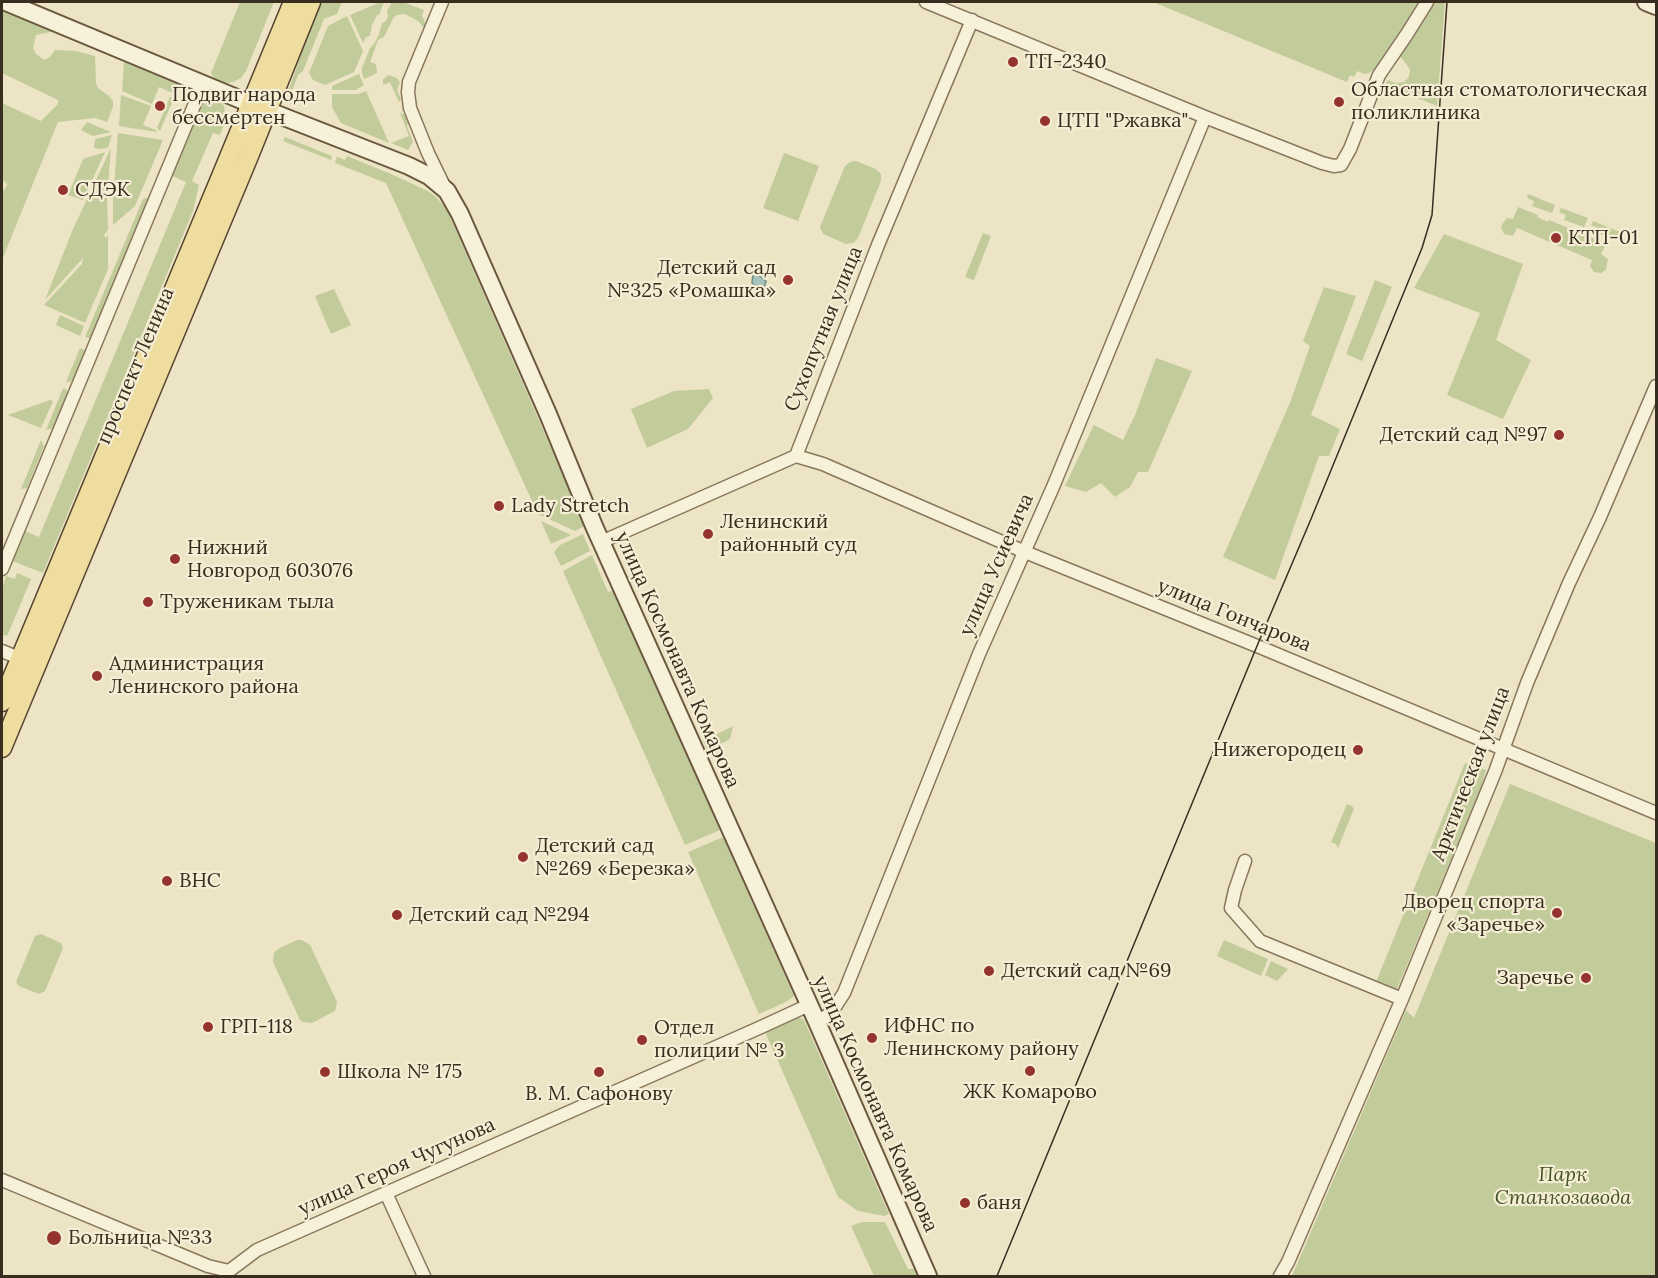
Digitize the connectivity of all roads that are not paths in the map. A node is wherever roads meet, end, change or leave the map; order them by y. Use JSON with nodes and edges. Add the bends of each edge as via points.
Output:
{"nodes":[{"id":1,"x":6,"y":2,"type":"edge"},
{"id":2,"x":293,"y":2,"type":"edge"},
{"id":3,"x":311,"y":2,"type":"edge"},
{"id":4,"x":442,"y":2,"type":"edge"},
{"id":5,"x":926,"y":2,"type":"edge"},
{"id":6,"x":1427,"y":2,"type":"edge"},
{"id":7,"x":1646,"y":2,"type":"edge"},
{"id":8,"x":1656,"y":6,"type":"edge"},
{"id":9,"x":972,"y":20,"type":"junction"},
{"id":10,"x":203,"y":84,"type":"junction"},
{"id":11,"x":259,"y":107,"type":"junction"},
{"id":12,"x":1205,"y":117,"type":"junction"},
{"id":13,"x":447,"y":191,"type":"junction"},
{"id":14,"x":1656,"y":386,"type":"edge"},
{"id":15,"x":796,"y":456,"type":"junction"},
{"id":16,"x":601,"y":542,"type":"junction"},
{"id":17,"x":1024,"y":552,"type":"junction"},
{"id":18,"x":2,"y":569,"type":"edge"},
{"id":19,"x":2,"y":651,"type":"edge"},
{"id":20,"x":19,"y":658,"type":"junction"},
{"id":21,"x":2,"y":702,"type":"edge"},
{"id":22,"x":2,"y":748,"type":"edge"},
{"id":23,"x":1503,"y":749,"type":"junction"},
{"id":24,"x":1656,"y":813,"type":"edge"},
{"id":25,"x":1245,"y":861,"type":"dead end"},
{"id":26,"x":1402,"y":999,"type":"junction"},
{"id":27,"x":809,"y":1005,"type":"junction"},
{"id":28,"x":817,"y":1022,"type":"junction"},
{"id":29,"x":2,"y":1180,"type":"edge"},
{"id":30,"x":386,"y":1193,"type":"junction"},
{"id":31,"x":228,"y":1274,"type":"edge"},
{"id":32,"x":424,"y":1276,"type":"edge"},
{"id":33,"x":928,"y":1276,"type":"edge"},
{"id":34,"x":1280,"y":1276,"type":"edge"}],
"edges":[{"from":1,"to":10,"type":"street","name":"улица Космонавта Комарова"},
{"from":2,"to":11,"type":"main road","name":"проспект Ленина"},
{"from":3,"to":11,"type":"main road","name":"проспект Ленина"},
{"from":4,"to":13,"type":"street","via":[[408,92],[410,108]]},
{"from":5,"to":9,"type":"street"},
{"from":6,"to":12,"type":"street","via":[[1378,75],[1341,165],[1322,164]]},
{"from":7,"to":8,"type":"street"},
{"from":9,"to":12,"type":"street"},
{"from":9,"to":15,"type":"street","name":"Сухопутная улица"},
{"from":10,"to":11,"type":"street","name":"улица Космонавта Комарова"},
{"from":10,"to":18,"type":"street"},
{"from":11,"to":13,"type":"street","name":"улица Космонавта Комарова","via":[[409,166]]},
{"from":11,"to":20,"type":"main road","name":"проспект Ленина"},
{"from":11,"to":22,"type":"main road","name":"проспект Ленина"},
{"from":12,"to":17,"type":"street","name":"улица Усиевича"},
{"from":13,"to":16,"type":"street","name":"улица Космонавта Комарова"},
{"from":14,"to":23,"type":"street","name":"Арктическая улица","via":[[1569,583]]},
{"from":15,"to":16,"type":"street"},
{"from":15,"to":17,"type":"street","name":"улица Гончарова","via":[[823,464]]},
{"from":16,"to":27,"type":"street","name":"улица Космонавта Комарова"},
{"from":17,"to":23,"type":"street","name":"улица Гончарова"},
{"from":17,"to":28,"type":"street","name":"улица Усиевича","via":[[979,654],[844,993],[831,1013]]},
{"from":19,"to":20,"type":"street"},
{"from":20,"to":21,"type":"main road","name":"проспект Ленина"},
{"from":23,"to":24,"type":"street","name":"улица Гончарова"},
{"from":23,"to":26,"type":"street","name":"Арктическая улица"},
{"from":25,"to":26,"type":"street","via":[[1231,908],[1260,941]]},
{"from":26,"to":34,"type":"street","name":"Арктическая улица"},
{"from":27,"to":28,"type":"street","name":"улица Космонавта Комарова"},
{"from":27,"to":30,"type":"street","name":"улица Героя Чугунова"},
{"from":28,"to":33,"type":"street","name":"улица Космонавта Комарова"},
{"from":29,"to":31,"type":"street","name":"улица Героя Чугунова"},
{"from":30,"to":31,"type":"street","name":"улица Героя Чугунова","via":[[257,1251]]},
{"from":30,"to":32,"type":"street"}]}
